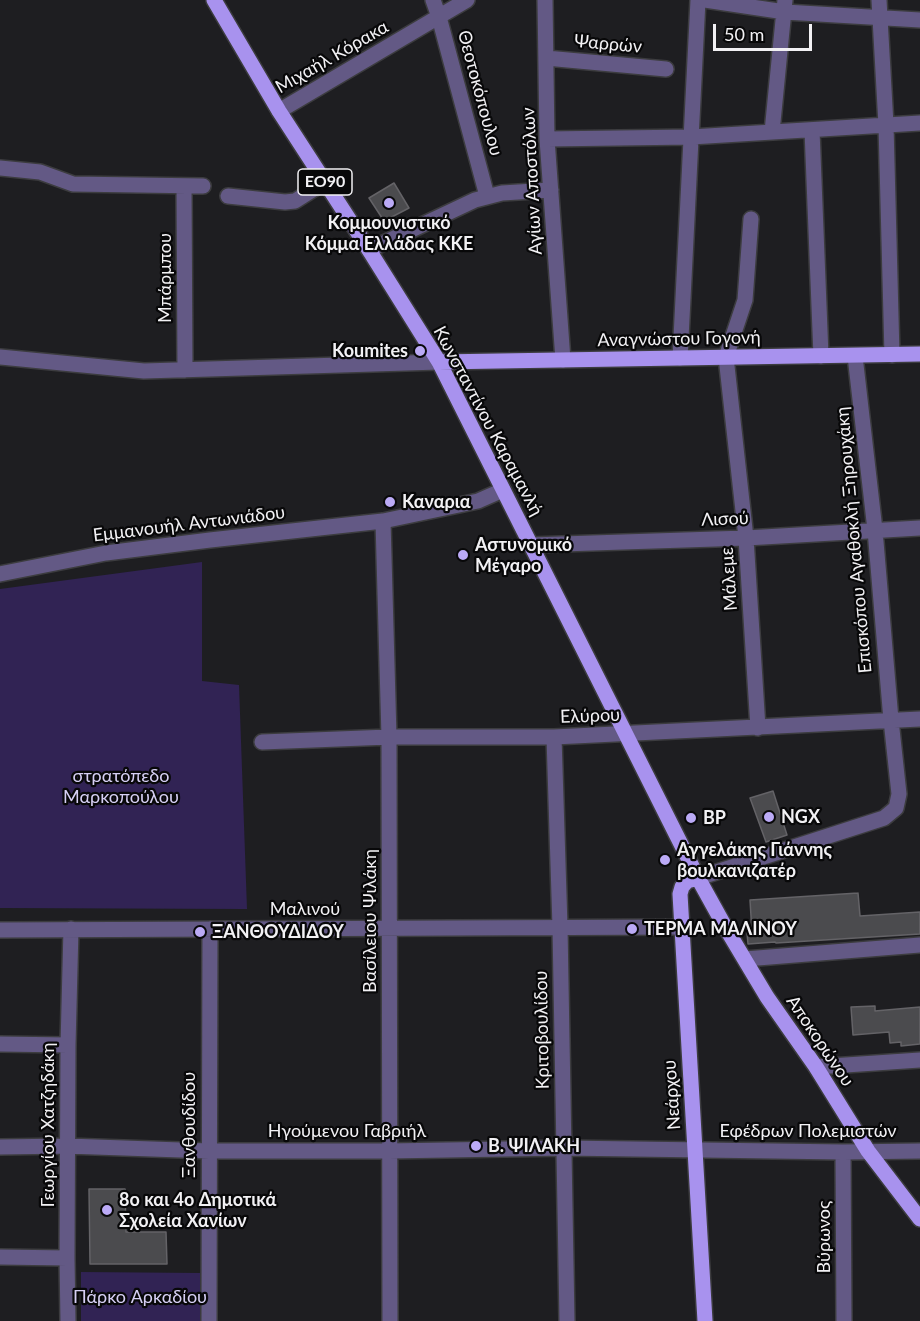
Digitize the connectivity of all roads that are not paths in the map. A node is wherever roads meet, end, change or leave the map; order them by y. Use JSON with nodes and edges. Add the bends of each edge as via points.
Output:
{"nodes":[{"id":1,"x":214,"y":0,"type":"edge"},
{"id":2,"x":433,"y":0,"type":"edge"},
{"id":3,"x":467,"y":0,"type":"edge"},
{"id":4,"x":545,"y":0,"type":"edge"},
{"id":5,"x":698,"y":0,"type":"edge"},
{"id":6,"x":705,"y":0,"type":"edge"},
{"id":7,"x":879,"y":0,"type":"edge"},
{"id":8,"x":743,"y":3,"type":"edge"},
{"id":9,"x":785,"y":6,"type":"edge"},
{"id":10,"x":440,"y":17,"type":"junction"},
{"id":11,"x":880,"y":18,"type":"junction"},
{"id":12,"x":920,"y":20,"type":"edge"},
{"id":13,"x":546,"y":58,"type":"junction"},
{"id":14,"x":666,"y":69,"type":"dead end"},
{"id":15,"x":279,"y":111,"type":"junction"},
{"id":16,"x":920,"y":123,"type":"edge"},
{"id":17,"x":886,"y":125,"type":"junction"},
{"id":18,"x":812,"y":130,"type":"junction"},
{"id":19,"x":772,"y":132,"type":"junction"},
{"id":20,"x":691,"y":137,"type":"junction"},
{"id":21,"x":547,"y":139,"type":"junction"},
{"id":22,"x":0,"y":168,"type":"edge"},
{"id":23,"x":325,"y":182,"type":"junction"},
{"id":24,"x":184,"y":186,"type":"junction"},
{"id":25,"x":203,"y":186,"type":"dead end"},
{"id":26,"x":551,"y":190,"type":"junction"},
{"id":27,"x":228,"y":196,"type":"dead end"},
{"id":28,"x":487,"y":196,"type":"junction"},
{"id":29,"x":751,"y":219,"type":"dead end"},
{"id":30,"x":369,"y":250,"type":"junction"},
{"id":31,"x":920,"y":354,"type":"edge"},
{"id":32,"x":892,"y":355,"type":"junction"},
{"id":33,"x":821,"y":356,"type":"junction"},
{"id":34,"x":855,"y":356,"type":"junction"},
{"id":35,"x":0,"y":357,"type":"edge"},
{"id":36,"x":726,"y":357,"type":"junction"},
{"id":37,"x":680,"y":358,"type":"junction"},
{"id":38,"x":563,"y":360,"type":"junction"},
{"id":39,"x":439,"y":362,"type":"junction"},
{"id":40,"x":185,"y":370,"type":"junction"},
{"id":41,"x":503,"y":490,"type":"junction"},
{"id":42,"x":383,"y":521,"type":"junction"},
{"id":43,"x":920,"y":528,"type":"edge"},
{"id":44,"x":875,"y":530,"type":"junction"},
{"id":45,"x":746,"y":538,"type":"junction"},
{"id":46,"x":531,"y":545,"type":"junction"},
{"id":47,"x":0,"y":574,"type":"edge"},
{"id":48,"x":920,"y":719,"type":"edge"},
{"id":49,"x":891,"y":720,"type":"junction"},
{"id":50,"x":759,"y":728,"type":"junction"},
{"id":51,"x":626,"y":735,"type":"junction"},
{"id":52,"x":389,"y":737,"type":"junction"},
{"id":53,"x":554,"y":737,"type":"junction"},
{"id":54,"x":262,"y":742,"type":"dead end"},
{"id":55,"x":698,"y":878,"type":"junction"},
{"id":56,"x":560,"y":927,"type":"junction"},
{"id":57,"x":681,"y":927,"type":"junction"},
{"id":58,"x":390,"y":928,"type":"junction"},
{"id":59,"x":210,"y":929,"type":"junction"},
{"id":60,"x":0,"y":930,"type":"edge"},
{"id":61,"x":71,"y":930,"type":"junction"},
{"id":62,"x":920,"y":945,"type":"edge"},
{"id":63,"x":745,"y":959,"type":"junction"},
{"id":64,"x":0,"y":1044,"type":"edge"},
{"id":65,"x":68,"y":1045,"type":"junction"},
{"id":66,"x":920,"y":1060,"type":"edge"},
{"id":67,"x":816,"y":1066,"type":"junction"},
{"id":68,"x":67,"y":1146,"type":"junction"},
{"id":69,"x":0,"y":1147,"type":"edge"},
{"id":70,"x":564,"y":1149,"type":"junction"},
{"id":71,"x":695,"y":1149,"type":"junction"},
{"id":72,"x":209,"y":1150,"type":"junction"},
{"id":73,"x":920,"y":1150,"type":"edge"},
{"id":74,"x":389,"y":1151,"type":"junction"},
{"id":75,"x":868,"y":1151,"type":"junction"},
{"id":76,"x":843,"y":1152,"type":"junction"},
{"id":77,"x":920,"y":1219,"type":"edge"},
{"id":78,"x":0,"y":1257,"type":"edge"},
{"id":79,"x":67,"y":1258,"type":"junction"},
{"id":80,"x":68,"y":1321,"type":"edge"},
{"id":81,"x":208,"y":1321,"type":"edge"},
{"id":82,"x":390,"y":1321,"type":"edge"},
{"id":83,"x":567,"y":1321,"type":"edge"},
{"id":84,"x":705,"y":1321,"type":"edge"},
{"id":85,"x":844,"y":1321,"type":"edge"}],
"edges":[{"from":1,"to":15,"type":"main road","name":"Κωνσταντίνου Καραμανλή","number":"ΕΟ90"},
{"from":2,"to":10,"type":"street","name":"Θεοτοκόπουλου"},
{"from":3,"to":10,"type":"street","name":"Μιχαήλ Κόρακα"},
{"from":4,"to":13,"type":"street","name":"Αγίων Αποστόλων"},
{"from":5,"to":20,"type":"street"},
{"from":6,"to":8,"type":"street"},
{"from":7,"to":11,"type":"street"},
{"from":8,"to":9,"type":"street"},
{"from":9,"to":11,"type":"street"},
{"from":9,"to":19,"type":"street"},
{"from":10,"to":15,"type":"street","name":"Μιχαήλ Κόρακα"},
{"from":10,"to":28,"type":"street","name":"Θεοτοκόπουλου"},
{"from":11,"to":12,"type":"street"},
{"from":11,"to":17,"type":"street"},
{"from":13,"to":14,"type":"street","name":"Ψαρρών"},
{"from":13,"to":21,"type":"street","name":"Αγίων Αποστόλων"},
{"from":15,"to":23,"type":"main road","name":"Κωνσταντίνου Καραμανλή","number":"ΕΟ90"},
{"from":16,"to":17,"type":"street"},
{"from":17,"to":18,"type":"street"},
{"from":17,"to":32,"type":"street"},
{"from":18,"to":19,"type":"street"},
{"from":18,"to":33,"type":"street"},
{"from":19,"to":20,"type":"street"},
{"from":20,"to":21,"type":"street"},
{"from":20,"to":37,"type":"street"},
{"from":21,"to":26,"type":"street","name":"Αγίων Αποστόλων"},
{"from":22,"to":24,"type":"street","via":[[40,172],[73,184]]},
{"from":23,"to":27,"type":"street","via":[[295,201]]},
{"from":23,"to":30,"type":"main road","name":"Κωνσταντίνου Καραμανλή","number":"ΕΟ90"},
{"from":24,"to":25,"type":"street"},
{"from":24,"to":40,"type":"street","name":"Μπάρμπου"},
{"from":26,"to":28,"type":"street"},
{"from":26,"to":38,"type":"street","name":"Αγίων Αποστόλων"},
{"from":28,"to":30,"type":"street"},
{"from":29,"to":36,"type":"street","via":[[745,300]]},
{"from":30,"to":39,"type":"main road","name":"Κωνσταντίνου Καραμανλή","number":"ΕΟ90"},
{"from":31,"to":32,"type":"main road","name":"Αναγνώστου Γογονή"},
{"from":32,"to":34,"type":"main road","name":"Αναγνώστου Γογονή"},
{"from":33,"to":34,"type":"main road","name":"Αναγνώστου Γογονή"},
{"from":33,"to":36,"type":"main road","name":"Αναγνώστου Γογονή"},
{"from":34,"to":44,"type":"street","name":"Επισκόπου Αγαθοκλή Ξηρουχάκη"},
{"from":35,"to":40,"type":"street","via":[[144,371]]},
{"from":36,"to":37,"type":"main road","name":"Αναγνώστου Γογονή"},
{"from":36,"to":45,"type":"street","name":"Μάλεμε"},
{"from":37,"to":38,"type":"main road","name":"Αναγνώστου Γογονή"},
{"from":38,"to":39,"type":"main road","name":"Αναγνώστου Γογονή"},
{"from":39,"to":40,"type":"street"},
{"from":39,"to":41,"type":"main road","name":"Κωνσταντίνου Καραμανλή","number":"ΕΟ90"},
{"from":41,"to":42,"type":"street","name":"Εμμανουήλ Αντωνιάδου","via":[[478,501]]},
{"from":41,"to":46,"type":"main road","name":"Κωνσταντίνου Καραμανλή","number":"ΕΟ90"},
{"from":42,"to":47,"type":"street","name":"Εμμανουήλ Αντωνιάδου","via":[[106,553]]},
{"from":42,"to":52,"type":"street","name":"Βασίλειου Ψιλάκη"},
{"from":43,"to":44,"type":"street","name":"Λισού"},
{"from":44,"to":45,"type":"street","name":"Λισού"},
{"from":44,"to":49,"type":"street","name":"Επισκόπου Αγαθοκλή Ξηρουχάκη"},
{"from":45,"to":46,"type":"street","name":"Λισού"},
{"from":45,"to":50,"type":"street","name":"Μάλεμε"},
{"from":46,"to":51,"type":"main road","name":"Κωνσταντίνου Καραμανλή","number":"ΕΟ90"},
{"from":48,"to":49,"type":"street","name":"Ελύρου"},
{"from":49,"to":50,"type":"street","name":"Ελύρου"},
{"from":49,"to":55,"type":"street","name":"Επισκόπου Αγαθοκλή Ξηρουχάκη","via":[[899,794],[896,808],[884,818]]},
{"from":50,"to":51,"type":"street","name":"Ελύρου"},
{"from":51,"to":53,"type":"street","name":"Ελύρου"},
{"from":51,"to":55,"type":"main road","name":"Κωνσταντίνου Καραμανλή","number":"ΕΟ90"},
{"from":52,"to":53,"type":"street","name":"Ελύρου"},
{"from":52,"to":54,"type":"street","name":"Ελύρου"},
{"from":52,"to":58,"type":"street","name":"Βασίλειου Ψιλάκη"},
{"from":53,"to":56,"type":"street","name":"Κριτοβουλίδου"},
{"from":55,"to":57,"type":"main road","name":"Νεάρχου","via":[[682,887]]},
{"from":55,"to":63,"type":"main road","name":"Αποκορώνου","number":"ΕΟ90"},
{"from":56,"to":57,"type":"street","name":"Μαλινού"},
{"from":56,"to":58,"type":"street","name":"Μαλινού"},
{"from":56,"to":70,"type":"street","name":"Κριτοβουλίδου"},
{"from":57,"to":71,"type":"main road","name":"Νεάρχου"},
{"from":58,"to":59,"type":"street","name":"Μαλινού"},
{"from":58,"to":74,"type":"street","name":"Βασίλειου Ψιλάκη"},
{"from":59,"to":61,"type":"street","name":"Μαλινού"},
{"from":59,"to":72,"type":"street","name":"Ξανθουδίδου"},
{"from":60,"to":61,"type":"street","name":"Μαλινού"},
{"from":61,"to":65,"type":"street","name":"Γεωργίου Χατζηδάκη"},
{"from":62,"to":63,"type":"street"},
{"from":63,"to":67,"type":"main road","name":"Αποκορώνου","number":"ΕΟ90"},
{"from":64,"to":65,"type":"street"},
{"from":65,"to":68,"type":"street","name":"Γεωργίου Χατζηδάκη"},
{"from":66,"to":67,"type":"street"},
{"from":67,"to":75,"type":"main road","name":"Αποκορώνου","number":"ΕΟ90"},
{"from":68,"to":69,"type":"street","name":"Ηγούμενου Γαβριήλ"},
{"from":68,"to":72,"type":"street","name":"Ηγούμενου Γαβριήλ"},
{"from":68,"to":79,"type":"street","name":"Γεωργίου Χατζηδάκη"},
{"from":70,"to":71,"type":"street","name":"Ηγούμενου Γαβριήλ"},
{"from":70,"to":74,"type":"street","name":"Ηγούμενου Γαβριήλ"},
{"from":70,"to":83,"type":"street","name":"Κριτοβουλίδου"},
{"from":71,"to":76,"type":"street","name":"Εφέδρων Πολεμιστών"},
{"from":71,"to":84,"type":"main road","name":"Νεάρχου"},
{"from":72,"to":74,"type":"street","name":"Ηγούμενου Γαβριήλ"},
{"from":72,"to":81,"type":"street","name":"Ξανθουδίδου"},
{"from":73,"to":75,"type":"street","name":"Εφέδρων Πολεμιστών"},
{"from":74,"to":82,"type":"street","name":"Βασίλειου Ψιλάκη"},
{"from":75,"to":76,"type":"street","name":"Εφέδρων Πολεμιστών"},
{"from":75,"to":77,"type":"main road","name":"Αποκορώνου","number":"ΕΟ90"},
{"from":76,"to":85,"type":"street","name":"Βύρωνος"},
{"from":78,"to":79,"type":"street"},
{"from":79,"to":80,"type":"street","name":"Γεωργίου Χατζηδάκη"}]}
